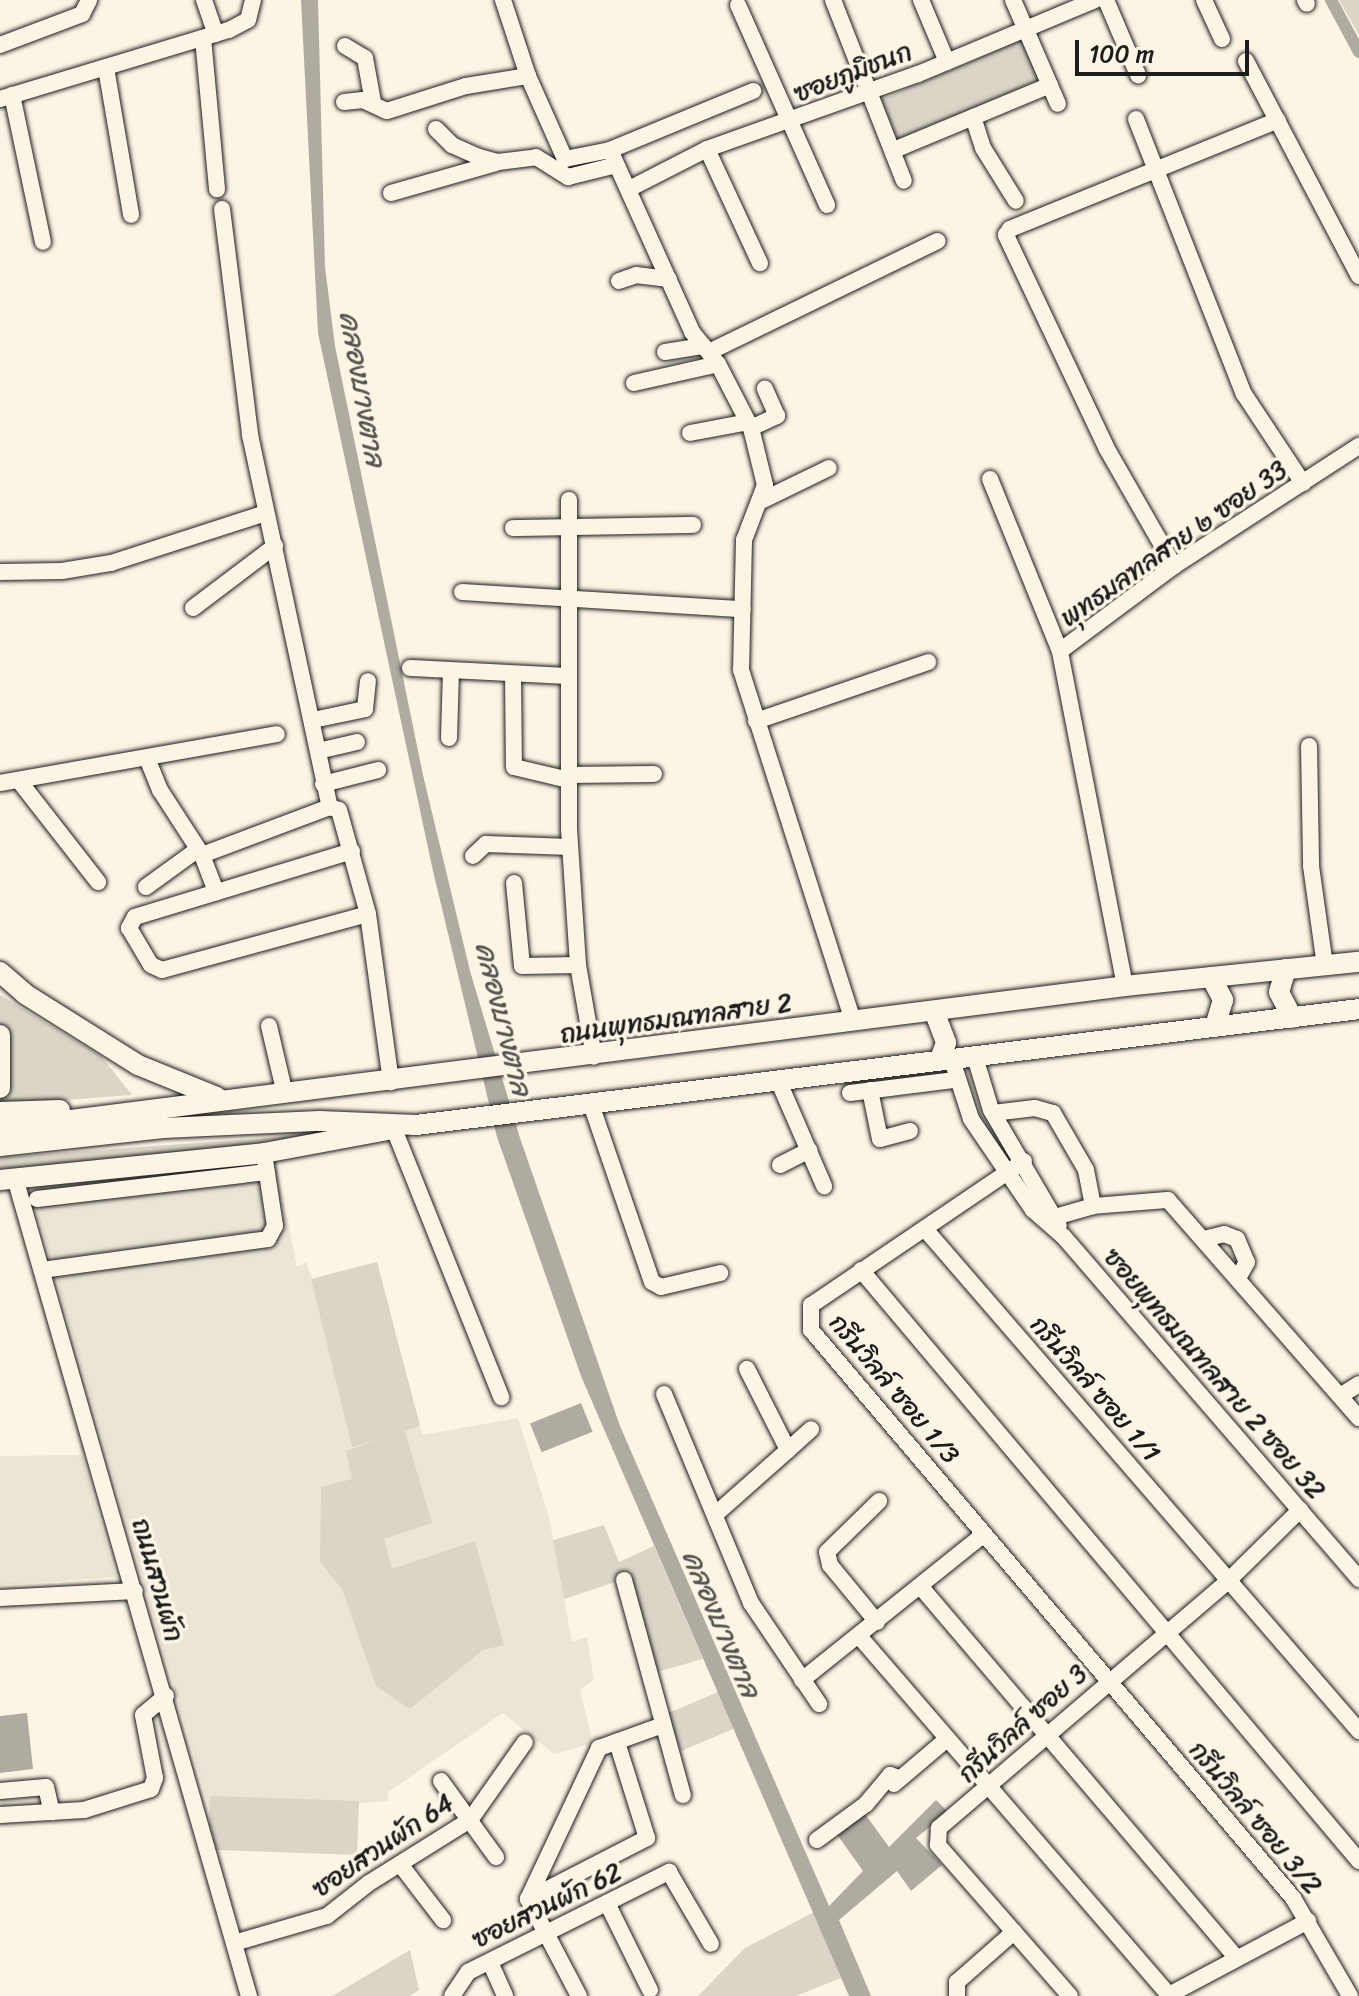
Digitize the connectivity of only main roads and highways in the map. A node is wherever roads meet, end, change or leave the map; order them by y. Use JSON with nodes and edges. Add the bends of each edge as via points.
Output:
{"nodes":[{"id":1,"x":1359,"y":962,"type":"edge"},
{"id":2,"x":1286,"y":969,"type":"junction"},
{"id":3,"x":0,"y":972,"type":"edge"},
{"id":4,"x":1211,"y":977,"type":"junction"},
{"id":5,"x":1359,"y":1009,"type":"edge"},
{"id":6,"x":934,"y":1011,"type":"junction"},
{"id":7,"x":1292,"y":1018,"type":"junction"},
{"id":8,"x":1215,"y":1027,"type":"junction"},
{"id":9,"x":0,"y":1035,"type":"edge"},
{"id":10,"x":949,"y":1067,"type":"junction"},
{"id":11,"x":0,"y":1088,"type":"edge"},
{"id":12,"x":229,"y":1100,"type":"junction"},
{"id":13,"x":133,"y":1110,"type":"junction"},
{"id":14,"x":0,"y":1112,"type":"edge"},
{"id":15,"x":416,"y":1125,"type":"junction"},
{"id":16,"x":0,"y":1129,"type":"edge"},
{"id":17,"x":0,"y":1146,"type":"edge"},
{"id":18,"x":8,"y":1179,"type":"edge"}],
"edges":[{"from":1,"to":2,"type":"main road","name":"ถนนพุทธมณฑลสาย 2"},
{"from":2,"to":4,"type":"main road","name":"ถนนพุทธมณฑลสาย 2"},
{"from":2,"to":7,"type":"main road","via":[[1279,992]]},
{"from":3,"to":12,"type":"main road","via":[[25,994],[138,1065],[170,1082]]},
{"from":4,"to":6,"type":"main road","name":"ถนนพุทธมณฑลสาย 2"},
{"from":4,"to":8,"type":"main road","via":[[1223,1000]]},
{"from":5,"to":7,"type":"main road"},
{"from":6,"to":10,"type":"main road"},
{"from":6,"to":12,"type":"main road","name":"ถนนพุทธมณฑลสาย 2"},
{"from":7,"to":8,"type":"main road"},
{"from":8,"to":10,"type":"main road","via":[[975,1057]]},
{"from":9,"to":11,"type":"main road"},
{"from":10,"to":15,"type":"main road","via":[[778,1080]]},
{"from":12,"to":13,"type":"main road","name":"ถนนพุทธมณฑลสาย 2"},
{"from":13,"to":14,"type":"main road"},
{"from":13,"to":16,"type":"main road","name":"ถนนพุทธมณฑลสาย 2"},
{"from":15,"to":17,"type":"main road","via":[[333,1121],[163,1128]]},
{"from":15,"to":18,"type":"main road","via":[[265,1162]]}]}
